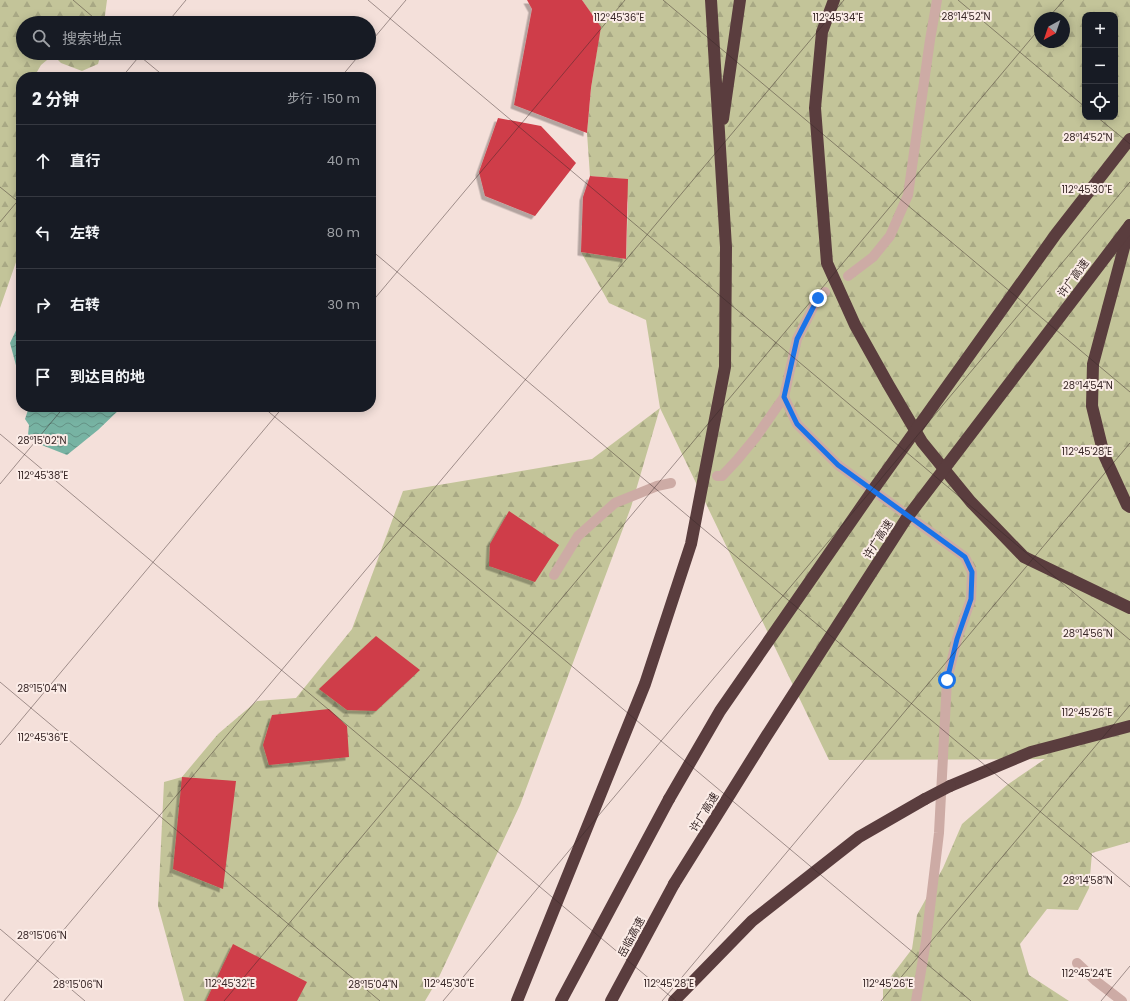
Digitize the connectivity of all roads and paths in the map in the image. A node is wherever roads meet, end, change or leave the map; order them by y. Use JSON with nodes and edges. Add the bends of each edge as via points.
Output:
{"nodes":[{"id":1,"x":711,"y":0,"type":"edge"},
{"id":2,"x":740,"y":0,"type":"edge"},
{"id":3,"x":834,"y":0,"type":"edge"},
{"id":4,"x":937,"y":0,"type":"edge"},
{"id":5,"x":1130,"y":139,"type":"edge"},
{"id":6,"x":720,"y":146,"type":"junction"},
{"id":7,"x":1130,"y":225,"type":"edge"},
{"id":8,"x":848,"y":276,"type":"dead end"},
{"id":9,"x":825,"y":292,"type":"dead end"},
{"id":10,"x":784,"y":397,"type":"junction"},
{"id":11,"x":717,"y":476,"type":"dead end"},
{"id":12,"x":671,"y":483,"type":"dead end"},
{"id":13,"x":1130,"y":508,"type":"edge"},
{"id":14,"x":554,"y":575,"type":"dead end"},
{"id":15,"x":1130,"y":608,"type":"edge"},
{"id":16,"x":1130,"y":726,"type":"edge"},
{"id":17,"x":674,"y":884,"type":"joint"},
{"id":18,"x":1077,"y":963,"type":"dead end"},
{"id":19,"x":517,"y":1001,"type":"edge"},
{"id":20,"x":561,"y":1001,"type":"edge"},
{"id":21,"x":611,"y":1001,"type":"edge"},
{"id":22,"x":674,"y":1001,"type":"edge"},
{"id":23,"x":916,"y":1001,"type":"edge"},
{"id":24,"x":1122,"y":1001,"type":"edge"}],
"edges":[{"from":1,"to":6,"type":"highway"},
{"from":2,"to":6,"type":"highway"},
{"from":3,"to":15,"type":"highway","via":[[822,32],[815,108],[827,263],[855,325],[922,442],[971,502],[1024,557]]},
{"from":4,"to":8,"type":"lane","via":[[908,195],[890,236],[873,257]]},
{"from":5,"to":20,"type":"highway","bridge":true,"via":[[1056,234],[720,711],[669,798]]},
{"from":6,"to":19,"type":"highway","via":[[726,247],[725,367],[691,544],[645,684]]},
{"from":7,"to":13,"type":"highway","via":[[1093,364],[1092,406],[1104,455]]},
{"from":7,"to":17,"type":"highway","name":"许广高速","bridge":true,"via":[[906,519]]},
{"from":9,"to":10,"type":"lane","via":[[818,298],[797,339]]},
{"from":10,"to":11,"type":"lane","via":[[737,460],[722,476]]},
{"from":10,"to":23,"type":"lane","via":[[797,424],[838,465],[965,557],[972,572],[971,599],[957,639],[947,680],[939,833]]},
{"from":12,"to":14,"type":"lane","via":[[657,486],[615,504],[578,536]]},
{"from":16,"to":22,"type":"highway","bridge":true,"via":[[1031,752],[950,786],[859,837],[752,921]]},
{"from":17,"to":21,"type":"highway","name":"岳临高速"},
{"from":18,"to":24,"type":"lane","via":[[1096,982]]}]}
